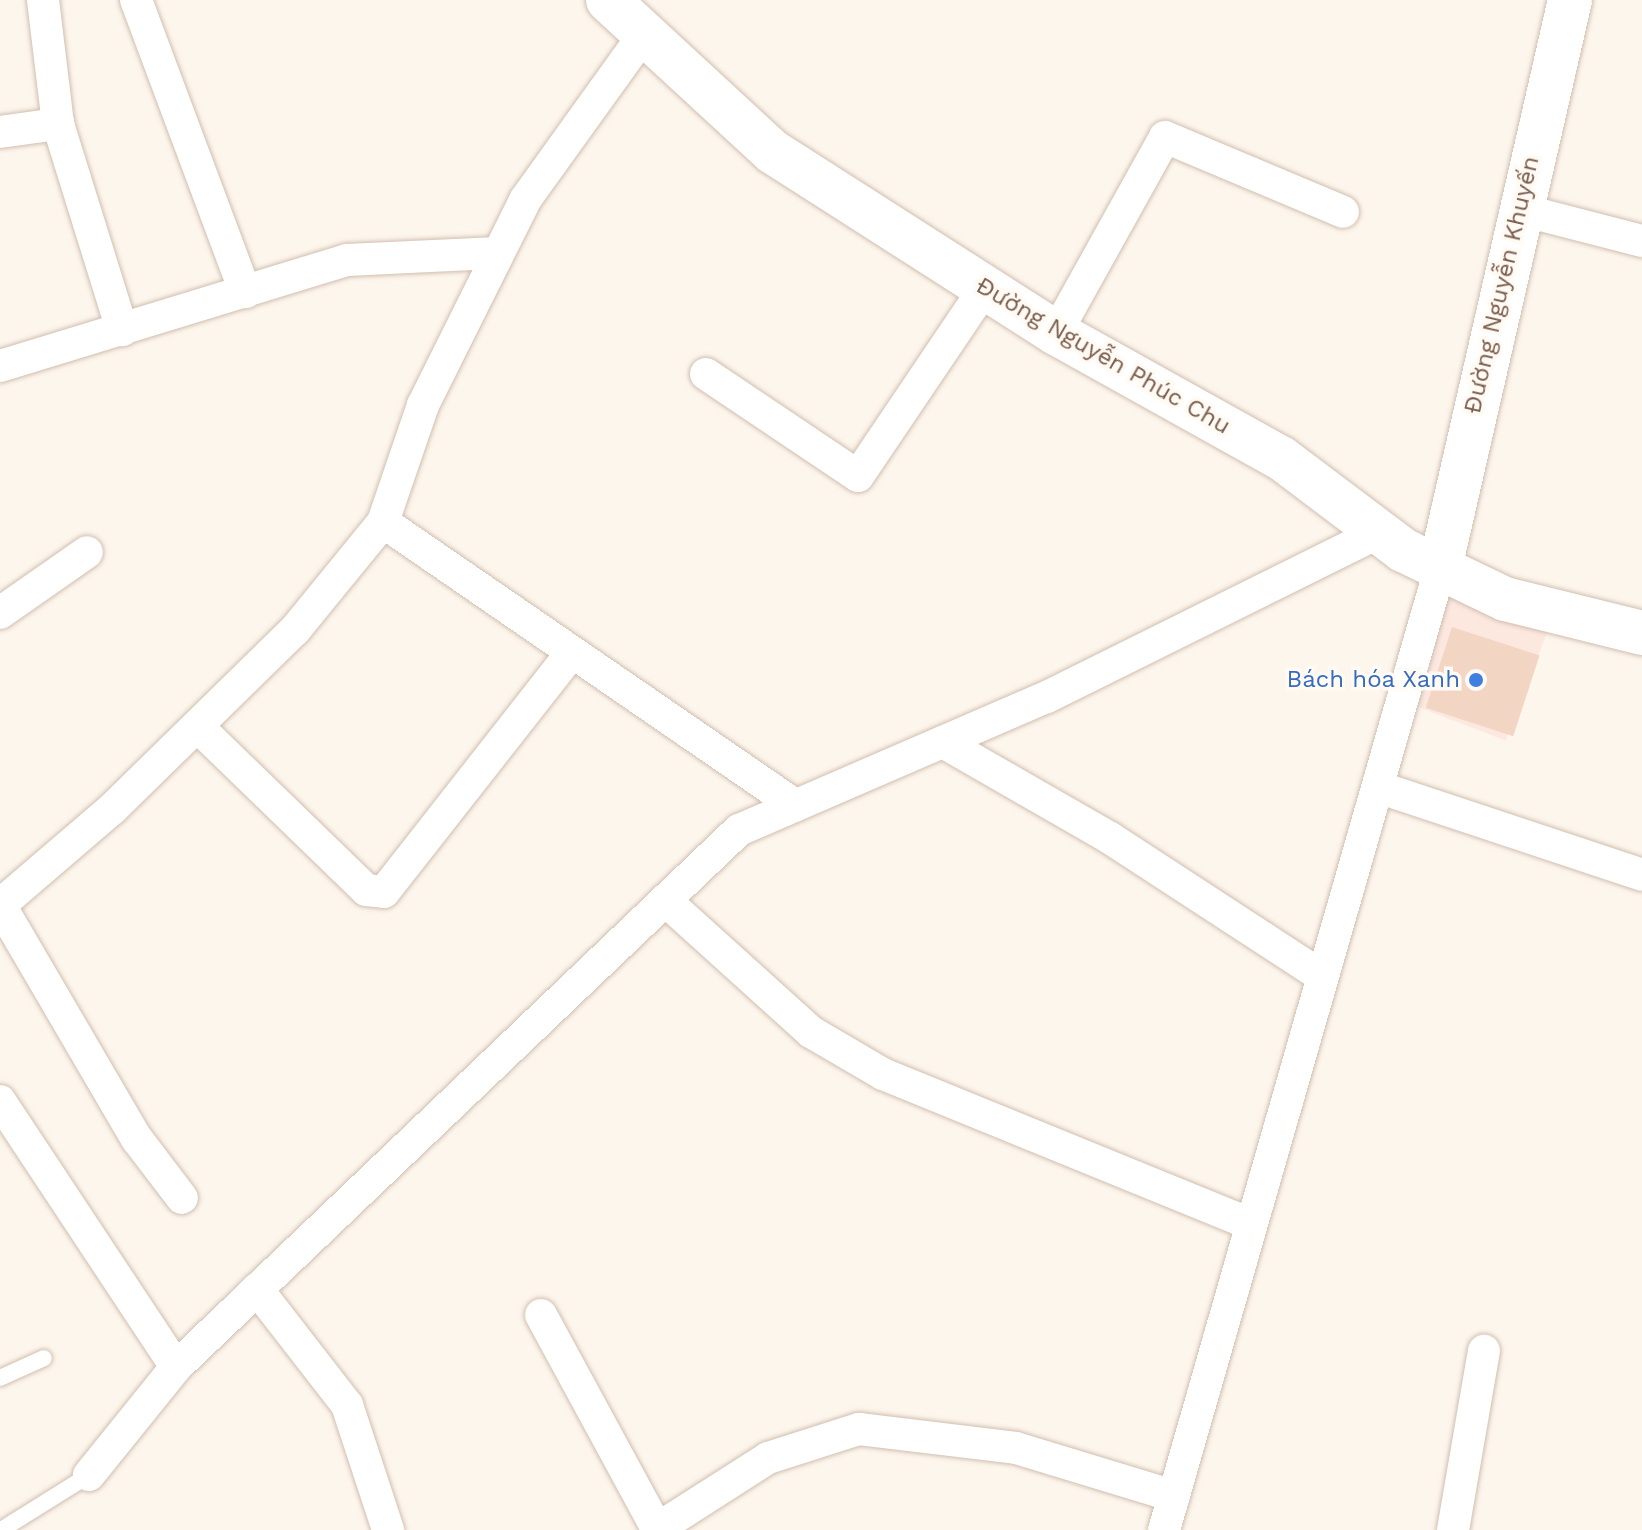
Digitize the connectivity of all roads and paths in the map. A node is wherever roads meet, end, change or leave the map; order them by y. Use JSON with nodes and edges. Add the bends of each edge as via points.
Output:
{"nodes":[{"id":1,"x":43,"y":0,"type":"edge"},
{"id":2,"x":136,"y":0,"type":"edge"},
{"id":3,"x":1570,"y":0,"type":"edge"},
{"id":4,"x":612,"y":2,"type":"edge"},
{"id":5,"x":642,"y":37,"type":"junction"},
{"id":6,"x":58,"y":124,"type":"junction"},
{"id":7,"x":0,"y":132,"type":"edge"},
{"id":8,"x":1518,"y":209,"type":"junction"},
{"id":9,"x":1343,"y":212,"type":"dead end"},
{"id":10,"x":1642,"y":241,"type":"edge"},
{"id":11,"x":498,"y":253,"type":"junction"},
{"id":12,"x":984,"y":289,"type":"junction"},
{"id":13,"x":245,"y":292,"type":"junction"},
{"id":14,"x":122,"y":330,"type":"junction"},
{"id":15,"x":1056,"y":333,"type":"junction"},
{"id":16,"x":0,"y":366,"type":"edge"},
{"id":17,"x":706,"y":374,"type":"dead end"},
{"id":18,"x":383,"y":522,"type":"junction"},
{"id":19,"x":1378,"y":533,"type":"junction"},
{"id":20,"x":87,"y":552,"type":"dead end"},
{"id":21,"x":1439,"y":572,"type":"junction"},
{"id":22,"x":0,"y":613,"type":"edge"},
{"id":23,"x":1642,"y":633,"type":"edge"},
{"id":24,"x":569,"y":656,"type":"junction"},
{"id":25,"x":197,"y":726,"type":"junction"},
{"id":26,"x":943,"y":742,"type":"junction"},
{"id":27,"x":1378,"y":787,"type":"junction"},
{"id":28,"x":795,"y":805,"type":"junction"},
{"id":29,"x":1642,"y":875,"type":"edge"},
{"id":30,"x":665,"y":900,"type":"junction"},
{"id":31,"x":0,"y":905,"type":"edge"},
{"id":32,"x":1320,"y":975,"type":"junction"},
{"id":33,"x":0,"y":1101,"type":"edge"},
{"id":34,"x":182,"y":1198,"type":"dead end"},
{"id":35,"x":1249,"y":1223,"type":"junction"},
{"id":36,"x":257,"y":1289,"type":"junction"},
{"id":37,"x":541,"y":1315,"type":"dead end"},
{"id":38,"x":1484,"y":1351,"type":"dead end"},
{"id":39,"x":44,"y":1358,"type":"dead end"},
{"id":40,"x":176,"y":1367,"type":"junction"},
{"id":41,"x":0,"y":1378,"type":"edge"},
{"id":42,"x":89,"y":1475,"type":"joint"},
{"id":43,"x":1174,"y":1496,"type":"junction"},
{"id":44,"x":1,"y":1530,"type":"edge"},
{"id":45,"x":388,"y":1530,"type":"edge"},
{"id":46,"x":1164,"y":1530,"type":"edge"},
{"id":47,"x":1453,"y":1530,"type":"edge"}],
"edges":[{"from":1,"to":6,"type":"street"},
{"from":2,"to":13,"type":"street"},
{"from":3,"to":8,"type":"street","name":"Đường Nguyễn Khuyến"},
{"from":4,"to":5,"type":"street","name":"Đường Nguyễn Phúc Chu"},
{"from":5,"to":11,"type":"street","via":[[525,200]]},
{"from":5,"to":12,"type":"street","name":"Đường Nguyễn Phúc Chu","via":[[762,144]]},
{"from":6,"to":7,"type":"street"},
{"from":6,"to":14,"type":"street"},
{"from":8,"to":10,"type":"street"},
{"from":8,"to":21,"type":"street","name":"Đường Nguyễn Khuyến"},
{"from":9,"to":15,"type":"street","via":[[1165,137]]},
{"from":11,"to":13,"type":"street","via":[[347,260]]},
{"from":11,"to":18,"type":"street","via":[[423,405]]},
{"from":12,"to":15,"type":"street","name":"Đường Nguyễn Phúc Chu"},
{"from":12,"to":17,"type":"street","via":[[858,476]]},
{"from":13,"to":14,"type":"street"},
{"from":14,"to":16,"type":"street"},
{"from":15,"to":19,"type":"street","name":"Đường Nguyễn Phúc Chu","via":[[1281,458]]},
{"from":18,"to":24,"type":"street"},
{"from":18,"to":25,"type":"street","via":[[295,630]]},
{"from":19,"to":21,"type":"street","name":"Đường Nguyễn Phúc Chu"},
{"from":19,"to":26,"type":"street"},
{"from":20,"to":22,"type":"street"},
{"from":21,"to":23,"type":"street","name":"Đường Nguyễn Phúc Chu","via":[[1505,599]]},
{"from":21,"to":27,"type":"street"},
{"from":24,"to":25,"type":"street","via":[[384,892],[366,890]]},
{"from":24,"to":28,"type":"street"},
{"from":25,"to":31,"type":"street"},
{"from":26,"to":28,"type":"street"},
{"from":26,"to":32,"type":"street","via":[[1110,838]]},
{"from":27,"to":29,"type":"street"},
{"from":27,"to":32,"type":"street"},
{"from":28,"to":30,"type":"street","via":[[739,830]]},
{"from":30,"to":35,"type":"street","via":[[811,1032],[883,1074]]},
{"from":30,"to":36,"type":"street"},
{"from":31,"to":34,"type":"street","via":[[137,1139]]},
{"from":32,"to":35,"type":"street"},
{"from":33,"to":40,"type":"street"},
{"from":35,"to":43,"type":"street"},
{"from":36,"to":40,"type":"street"},
{"from":36,"to":45,"type":"street","via":[[347,1405]]},
{"from":37,"to":43,"type":"street","via":[[657,1529],[768,1458],[859,1429],[1016,1448]]},
{"from":38,"to":47,"type":"street"},
{"from":39,"to":41,"type":"lane"},
{"from":40,"to":42,"type":"street"},
{"from":42,"to":44,"type":"lane"},
{"from":43,"to":46,"type":"street"}]}
